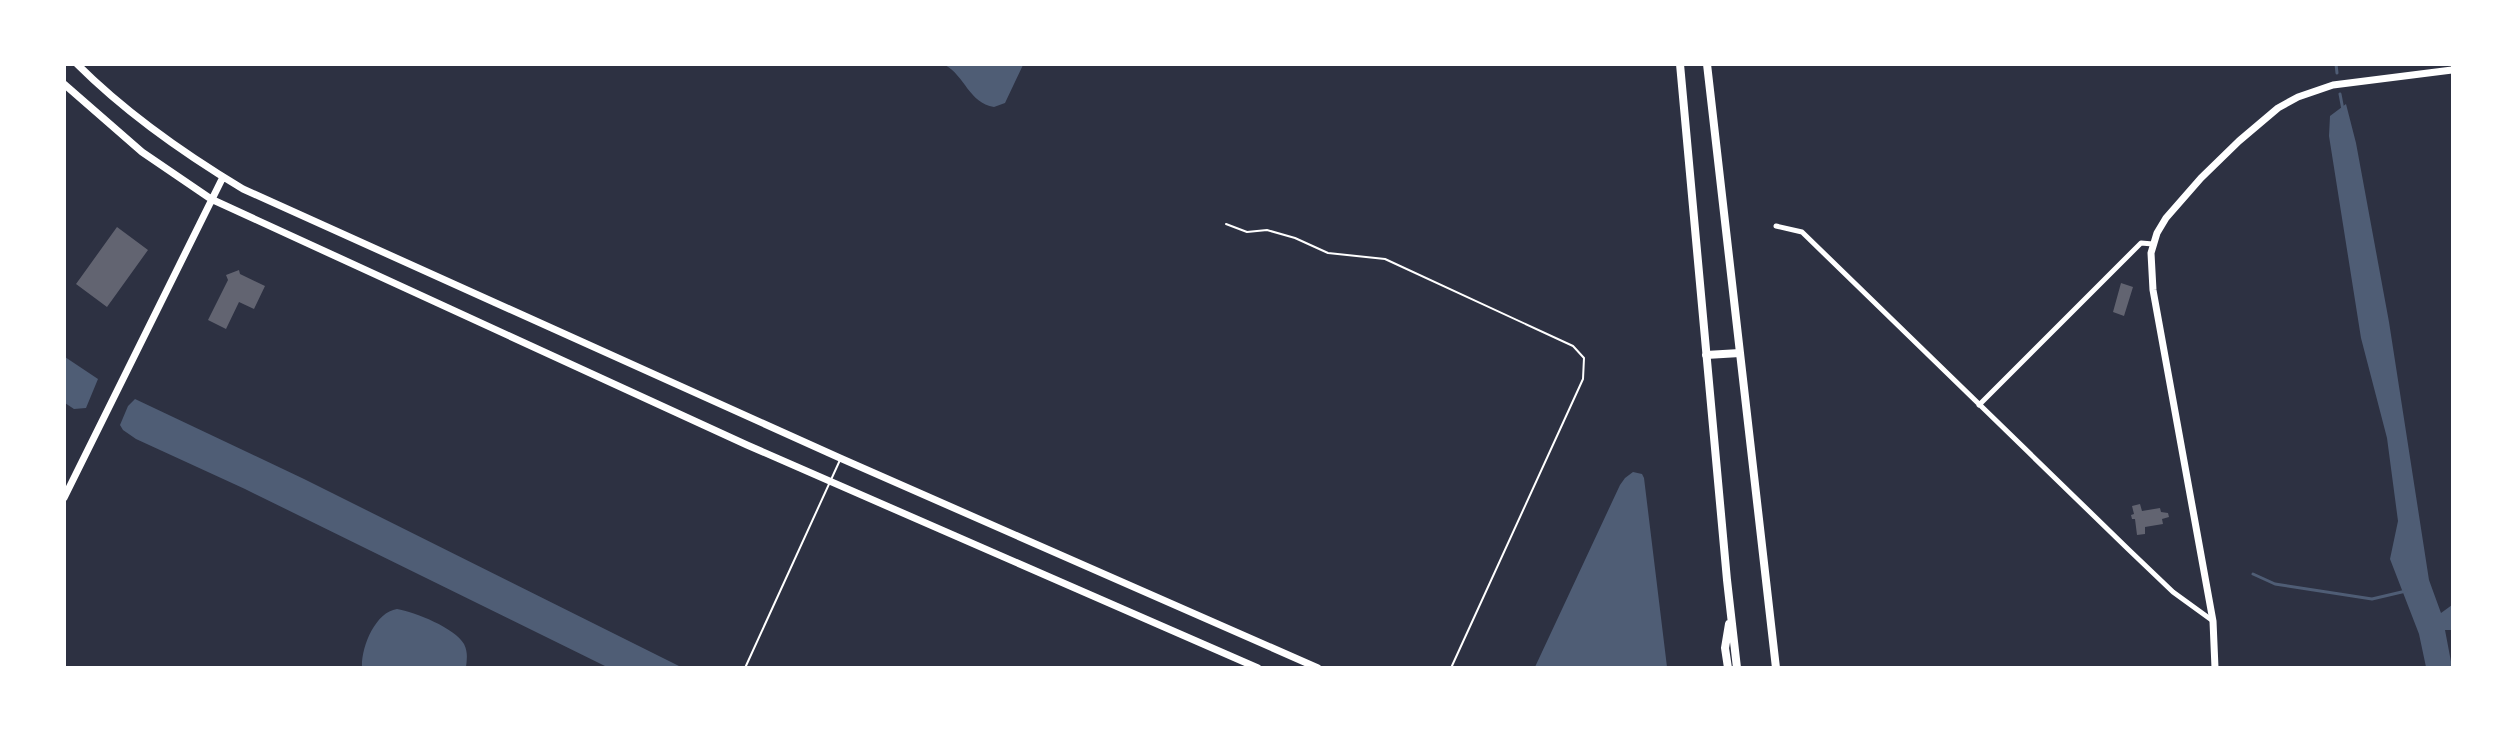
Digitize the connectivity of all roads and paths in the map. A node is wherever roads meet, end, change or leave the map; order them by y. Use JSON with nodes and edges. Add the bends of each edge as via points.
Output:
{"nodes":[{"id":1,"x":77,"y":64,"type":"edge"},
{"id":2,"x":1680,"y":64,"type":"edge"},
{"id":3,"x":1707,"y":64,"type":"edge"},
{"id":4,"x":2422,"y":64,"type":"edge"},
{"id":5,"x":2452,"y":70,"type":"edge"},
{"id":6,"x":2421,"y":74,"type":"junction"},
{"id":7,"x":64,"y":84,"type":"edge"},
{"id":8,"x":223,"y":177,"type":"junction"},
{"id":9,"x":212,"y":199,"type":"junction"},
{"id":10,"x":1226,"y":224,"type":"dead end"},
{"id":11,"x":1776,"y":226,"type":"dead end"},
{"id":12,"x":2153,"y":244,"type":"junction"},
{"id":13,"x":1740,"y":352,"type":"junction"},
{"id":14,"x":1706,"y":355,"type":"junction"},
{"id":15,"x":1979,"y":405,"type":"junction"},
{"id":16,"x":840,"y":458,"type":"junction"},
{"id":17,"x":830,"y":480,"type":"junction"},
{"id":18,"x":64,"y":498,"type":"edge"},
{"id":19,"x":1731,"y":615,"type":"junction"},
{"id":20,"x":2213,"y":621,"type":"junction"},
{"id":21,"x":745,"y":668,"type":"edge"},
{"id":22,"x":1258,"y":668,"type":"edge"},
{"id":23,"x":1318,"y":668,"type":"edge"},
{"id":24,"x":1450,"y":668,"type":"edge"},
{"id":25,"x":1728,"y":668,"type":"edge"},
{"id":26,"x":1737,"y":668,"type":"edge"},
{"id":27,"x":1776,"y":668,"type":"edge"},
{"id":28,"x":2214,"y":668,"type":"edge"}],
"edges":[{"from":1,"to":8,"type":"street","via":[[157,134]]},
{"from":2,"to":14,"type":"highway"},
{"from":3,"to":13,"type":"highway"},
{"from":4,"to":6,"type":"street"},
{"from":5,"to":6,"type":"street"},
{"from":6,"to":12,"type":"street","via":[[2333,85],[2278,108],[2200,178],[2166,218]]},
{"from":7,"to":9,"type":"street","via":[[142,152]]},
{"from":8,"to":9,"type":"street"},
{"from":8,"to":16,"type":"street","via":[[354,240]]},
{"from":9,"to":17,"type":"street"},
{"from":9,"to":18,"type":"street"},
{"from":10,"to":24,"type":"lane","via":[[1246,232],[1267,230],[1328,253],[1385,260],[1572,346],[1584,358],[1583,379]]},
{"from":11,"to":15,"type":"street","via":[[1802,232]]},
{"from":12,"to":15,"type":"street","via":[[2141,243]]},
{"from":12,"to":20,"type":"street","via":[[2150,267],[2160,338]]},
{"from":13,"to":14,"type":"highway"},
{"from":13,"to":27,"type":"highway"},
{"from":14,"to":19,"type":"highway"},
{"from":15,"to":20,"type":"street","via":[[2174,592]]},
{"from":16,"to":17,"type":"lane"},
{"from":16,"to":23,"type":"street"},
{"from":17,"to":21,"type":"lane"},
{"from":17,"to":22,"type":"street"},
{"from":19,"to":25,"type":"highway","via":[[1725,648]]},
{"from":19,"to":26,"type":"highway"},
{"from":20,"to":28,"type":"street"}]}
